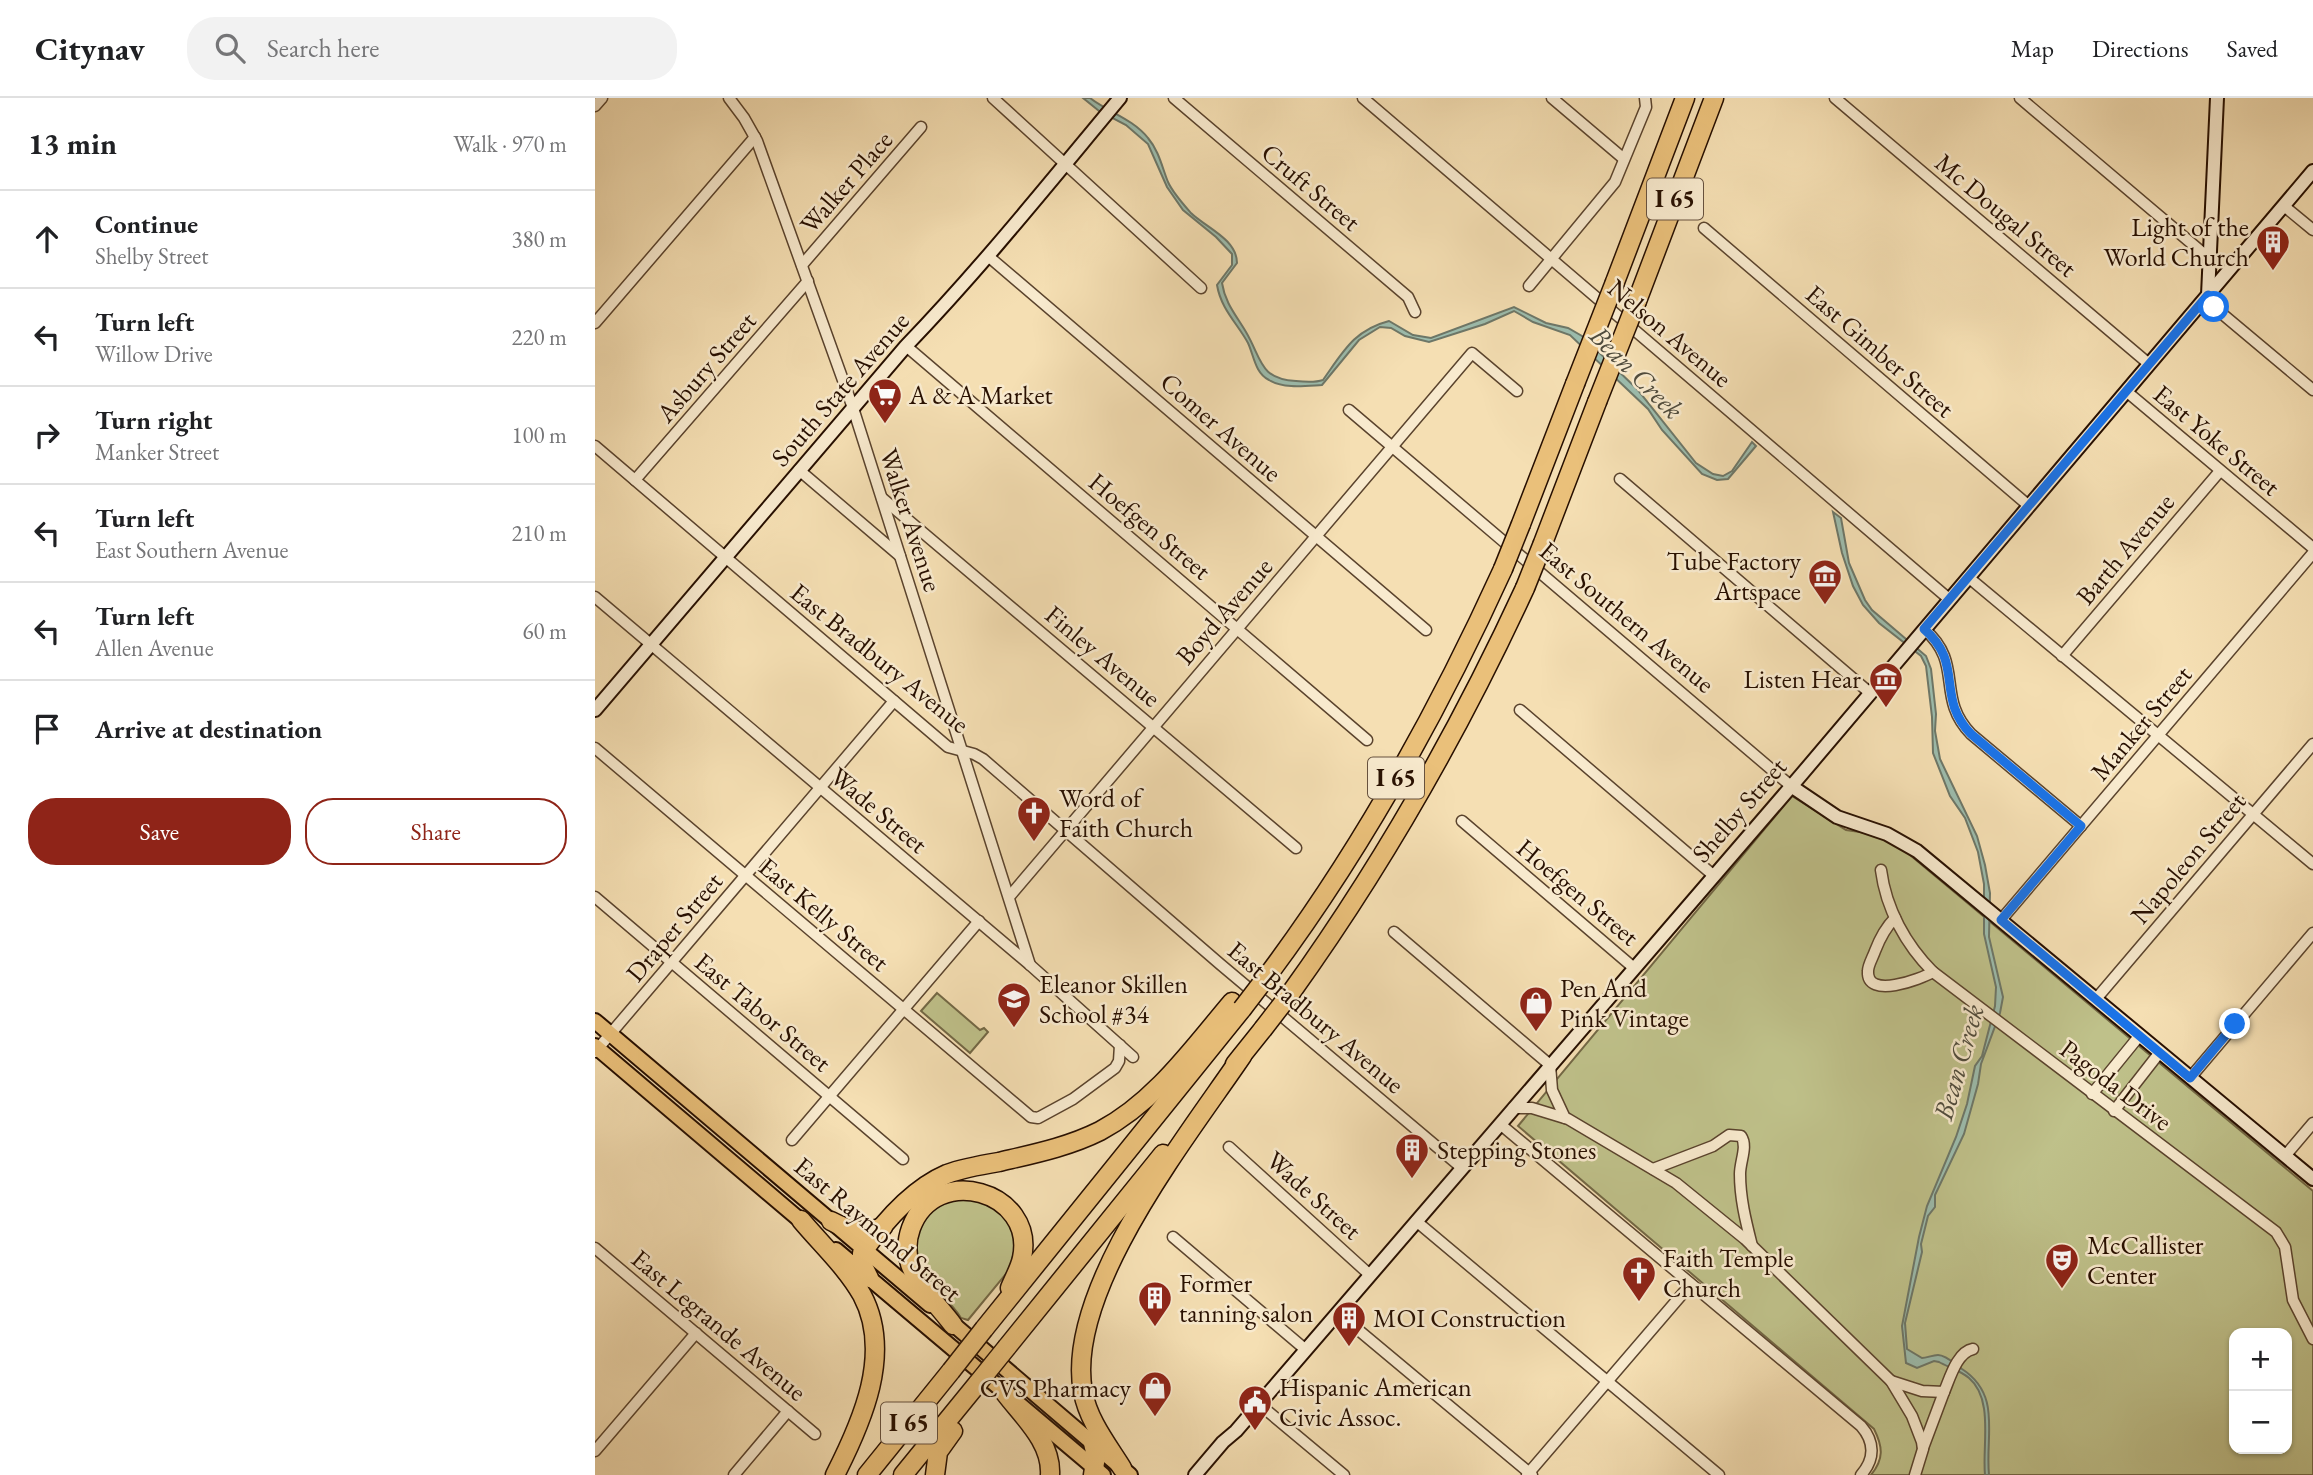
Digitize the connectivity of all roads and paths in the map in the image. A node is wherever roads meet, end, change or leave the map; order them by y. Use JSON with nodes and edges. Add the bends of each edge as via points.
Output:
{"nodes":[{"id":1,"x":602,"y":98,"type":"edge"},
{"id":2,"x":729,"y":98,"type":"edge"},
{"id":3,"x":993,"y":98,"type":"edge"},
{"id":4,"x":1120,"y":98,"type":"edge"},
{"id":5,"x":1174,"y":98,"type":"edge"},
{"id":6,"x":1363,"y":98,"type":"edge"},
{"id":7,"x":1552,"y":98,"type":"edge"},
{"id":8,"x":1645,"y":98,"type":"edge"},
{"id":9,"x":1685,"y":98,"type":"edge"},
{"id":10,"x":1714,"y":98,"type":"edge"},
{"id":11,"x":1835,"y":98,"type":"edge"},
{"id":12,"x":2020,"y":98,"type":"edge"},
{"id":13,"x":2217,"y":98,"type":"edge"},
{"id":14,"x":595,"y":106,"type":"edge"},
{"id":15,"x":922,"y":127,"type":"dead end"},
{"id":16,"x":755,"y":137,"type":"junction"},
{"id":17,"x":1624,"y":159,"type":"junction"},
{"id":18,"x":1066,"y":162,"type":"junction"},
{"id":19,"x":2313,"y":171,"type":"edge"},
{"id":20,"x":2284,"y":206,"type":"junction"},
{"id":21,"x":1704,"y":228,"type":"dead end"},
{"id":22,"x":2313,"y":230,"type":"edge"},
{"id":23,"x":988,"y":256,"type":"junction"},
{"id":24,"x":2210,"y":259,"type":"junction"},
{"id":25,"x":1551,"y":260,"type":"junction"},
{"id":26,"x":802,"y":265,"type":"junction"},
{"id":27,"x":808,"y":281,"type":"junction"},
{"id":28,"x":1529,"y":286,"type":"dead end"},
{"id":29,"x":1201,"y":288,"type":"dead end"},
{"id":30,"x":2208,"y":295,"type":"junction"},
{"id":31,"x":1415,"y":312,"type":"dead end"},
{"id":32,"x":595,"y":323,"type":"edge"},
{"id":33,"x":906,"y":346,"type":"junction"},
{"id":34,"x":2149,"y":364,"type":"junction"},
{"id":35,"x":2313,"y":390,"type":"edge"},
{"id":36,"x":1517,"y":391,"type":"dead end"},
{"id":37,"x":2126,"y":391,"type":"junction"},
{"id":38,"x":853,"y":408,"type":"junction"},
{"id":39,"x":1349,"y":410,"type":"dead end"},
{"id":40,"x":595,"y":446,"type":"edge"},
{"id":41,"x":1392,"y":446,"type":"junction"},
{"id":42,"x":799,"y":470,"type":"junction"},
{"id":43,"x":2220,"y":471,"type":"junction"},
{"id":44,"x":1620,"y":479,"type":"dead end"},
{"id":45,"x":635,"y":480,"type":"junction"},
{"id":46,"x":881,"y":498,"type":"junction"},
{"id":47,"x":2029,"y":506,"type":"junction"},
{"id":48,"x":1317,"y":536,"type":"junction"},
{"id":49,"x":2313,"y":550,"type":"edge"},
{"id":50,"x":900,"y":556,"type":"junction"},
{"id":51,"x":725,"y":558,"type":"junction"},
{"id":52,"x":1968,"y":577,"type":"junction"},
{"id":53,"x":595,"y":597,"type":"edge"},
{"id":54,"x":1949,"y":599,"type":"junction"},
{"id":55,"x":1238,"y":628,"type":"junction"},
{"id":56,"x":1426,"y":630,"type":"dead end"},
{"id":57,"x":1922,"y":632,"type":"junction"},
{"id":58,"x":651,"y":645,"type":"junction"},
{"id":59,"x":2062,"y":656,"type":"junction"},
{"id":60,"x":1870,"y":692,"type":"junction"},
{"id":61,"x":894,"y":701,"type":"junction"},
{"id":62,"x":595,"y":710,"type":"edge"},
{"id":63,"x":1520,"y":710,"type":"dead end"},
{"id":64,"x":1154,"y":726,"type":"junction"},
{"id":65,"x":2158,"y":735,"type":"junction"},
{"id":66,"x":1367,"y":740,"type":"dead end"},
{"id":67,"x":2313,"y":744,"type":"edge"},
{"id":68,"x":595,"y":748,"type":"edge"},
{"id":69,"x":964,"y":752,"type":"junction"},
{"id":70,"x":1791,"y":786,"type":"junction"},
{"id":71,"x":821,"y":788,"type":"junction"},
{"id":72,"x":2253,"y":814,"type":"junction"},
{"id":73,"x":1462,"y":821,"type":"dead end"},
{"id":74,"x":2081,"y":826,"type":"junction"},
{"id":75,"x":1065,"y":830,"type":"junction"},
{"id":76,"x":1296,"y":848,"type":"dead end"},
{"id":77,"x":2313,"y":864,"type":"edge"},
{"id":78,"x":1881,"y":870,"type":"dead end"},
{"id":79,"x":1713,"y":875,"type":"junction"},
{"id":80,"x":746,"y":876,"type":"junction"},
{"id":81,"x":595,"y":897,"type":"edge"},
{"id":82,"x":1009,"y":897,"type":"junction"},
{"id":83,"x":1998,"y":917,"type":"junction"},
{"id":84,"x":1895,"y":918,"type":"junction"},
{"id":85,"x":978,"y":921,"type":"junction"},
{"id":86,"x":1394,"y":932,"type":"dead end"},
{"id":87,"x":2313,"y":933,"type":"edge"},
{"id":88,"x":672,"y":963,"type":"junction"},
{"id":89,"x":1030,"y":965,"type":"junction"},
{"id":90,"x":1634,"y":968,"type":"junction"},
{"id":91,"x":1933,"y":972,"type":"junction"},
{"id":92,"x":2096,"y":999,"type":"junction"},
{"id":93,"x":1237,"y":1005,"type":"junction"},
{"id":94,"x":904,"y":1010,"type":"junction"},
{"id":95,"x":595,"y":1021,"type":"edge"},
{"id":96,"x":611,"y":1034,"type":"junction"},
{"id":97,"x":2140,"y":1035,"type":"junction"},
{"id":98,"x":1120,"y":1045,"type":"junction"},
{"id":99,"x":596,"y":1049,"type":"edge"},
{"id":100,"x":2160,"y":1052,"type":"junction"},
{"id":101,"x":1242,"y":1056,"type":"junction"},
{"id":102,"x":1133,"y":1057,"type":"dead end"},
{"id":103,"x":1550,"y":1066,"type":"junction"},
{"id":104,"x":2190,"y":1078,"type":"junction"},
{"id":105,"x":2092,"y":1094,"type":"junction"},
{"id":106,"x":829,"y":1096,"type":"junction"},
{"id":107,"x":1513,"y":1108,"type":"junction"},
{"id":108,"x":2114,"y":1111,"type":"junction"},
{"id":109,"x":1565,"y":1118,"type":"junction"},
{"id":110,"x":2313,"y":1123,"type":"edge"},
{"id":111,"x":1500,"y":1124,"type":"junction"},
{"id":112,"x":792,"y":1140,"type":"dead end"},
{"id":113,"x":1229,"y":1147,"type":"dead end"},
{"id":114,"x":2285,"y":1156,"type":"junction"},
{"id":115,"x":903,"y":1159,"type":"dead end"},
{"id":116,"x":1462,"y":1168,"type":"junction"},
{"id":117,"x":1653,"y":1169,"type":"junction"},
{"id":118,"x":2313,"y":1180,"type":"edge"},
{"id":119,"x":801,"y":1220,"type":"junction"},
{"id":120,"x":1416,"y":1221,"type":"junction"},
{"id":121,"x":831,"y":1222,"type":"junction"},
{"id":122,"x":883,"y":1227,"type":"junction"},
{"id":123,"x":1173,"y":1237,"type":"dead end"},
{"id":124,"x":1752,"y":1246,"type":"junction"},
{"id":125,"x":863,"y":1250,"type":"junction"},
{"id":126,"x":596,"y":1251,"type":"edge"},
{"id":127,"x":1370,"y":1275,"type":"junction"},
{"id":128,"x":869,"y":1278,"type":"junction"},
{"id":129,"x":1689,"y":1284,"type":"junction"},
{"id":130,"x":998,"y":1312,"type":"junction"},
{"id":131,"x":1338,"y":1313,"type":"junction"},
{"id":132,"x":953,"y":1325,"type":"junction"},
{"id":133,"x":696,"y":1333,"type":"junction"},
{"id":134,"x":2313,"y":1339,"type":"edge"},
{"id":135,"x":1973,"y":1349,"type":"dead end"},
{"id":136,"x":1306,"y":1350,"type":"junction"},
{"id":137,"x":1607,"y":1381,"type":"junction"},
{"id":138,"x":1891,"y":1381,"type":"junction"},
{"id":139,"x":1947,"y":1386,"type":"junction"},
{"id":140,"x":975,"y":1390,"type":"junction"},
{"id":141,"x":1005,"y":1393,"type":"junction"},
{"id":142,"x":1259,"y":1404,"type":"junction"},
{"id":143,"x":789,"y":1411,"type":"junction"},
{"id":144,"x":815,"y":1434,"type":"dead end"},
{"id":145,"x":1093,"y":1444,"type":"junction"},
{"id":146,"x":1923,"y":1449,"type":"junction"},
{"id":147,"x":595,"y":1451,"type":"edge"},
{"id":148,"x":1126,"y":1471,"type":"edge"},
{"id":149,"x":1097,"y":1473,"type":"edge"},
{"id":150,"x":1529,"y":1474,"type":"edge"},
{"id":151,"x":734,"y":1475,"type":"edge"},
{"id":152,"x":835,"y":1475,"type":"edge"},
{"id":153,"x":867,"y":1475,"type":"edge"},
{"id":154,"x":903,"y":1475,"type":"edge"},
{"id":155,"x":935,"y":1475,"type":"edge"},
{"id":156,"x":1050,"y":1475,"type":"edge"},
{"id":157,"x":1195,"y":1475,"type":"edge"},
{"id":158,"x":1344,"y":1475,"type":"edge"},
{"id":159,"x":1719,"y":1475,"type":"edge"},
{"id":160,"x":1861,"y":1475,"type":"edge"},
{"id":161,"x":1915,"y":1475,"type":"edge"}],
"edges":[{"from":1,"to":14,"type":"street"},
{"from":2,"to":16,"type":"street","name":"Walker Avenue"},
{"from":3,"to":18,"type":"street"},
{"from":4,"to":18,"type":"main road","name":"South State Avenue"},
{"from":5,"to":31,"type":"street","name":"Cruft Street","via":[[1408,297]]},
{"from":6,"to":25,"type":"street","name":"Nelson Avenue"},
{"from":7,"to":17,"type":"street"},
{"from":8,"to":17,"type":"street","via":[[1646,107]]},
{"from":9,"to":93,"type":"highway","number":"I 65","bridge":true,"via":[[1503,569],[1438,703],[1331,887]]},
{"from":10,"to":101,"type":"highway","number":"I 65","bridge":true,"via":[[1543,543],[1487,668],[1437,764],[1355,900]]},
{"from":11,"to":34,"type":"street","name":"Mc Dougal Street"},
{"from":12,"to":24,"type":"street"},
{"from":13,"to":24,"type":"main road"},
{"from":15,"to":26,"type":"street","name":"Walker Place"},
{"from":16,"to":26,"type":"street","name":"Walker Avenue"},
{"from":16,"to":32,"type":"street"},
{"from":17,"to":25,"type":"street","via":[[1607,194]]},
{"from":18,"to":23,"type":"main road","name":"South State Avenue"},
{"from":18,"to":29,"type":"street"},
{"from":19,"to":20,"type":"main road","name":"Shelby Street"},
{"from":20,"to":22,"type":"street"},
{"from":20,"to":30,"type":"main road","name":"Shelby Street"},
{"from":21,"to":47,"type":"street","name":"East Gimber Street"},
{"from":23,"to":33,"type":"main road","name":"South State Avenue"},
{"from":23,"to":48,"type":"street","name":"Comer Avenue"},
{"from":24,"to":30,"type":"main road"},
{"from":25,"to":28,"type":"street"},
{"from":25,"to":54,"type":"street","name":"Nelson Avenue"},
{"from":26,"to":27,"type":"street","name":"Walker Avenue"},
{"from":27,"to":38,"type":"street","name":"Walker Avenue"},
{"from":27,"to":45,"type":"street","name":"Asbury Street"},
{"from":30,"to":34,"type":"main road","name":"Shelby Street"},
{"from":30,"to":35,"type":"street","via":[[2214,307]]},
{"from":33,"to":38,"type":"main road","name":"South State Avenue"},
{"from":33,"to":55,"type":"street","name":"Hoefgen Street"},
{"from":34,"to":37,"type":"main road","name":"Shelby Street"},
{"from":36,"to":41,"type":"street","name":"Boyd Avenue","via":[[1472,353]]},
{"from":37,"to":43,"type":"street","name":"East Yoke Street"},
{"from":37,"to":47,"type":"main road","name":"Shelby Street"},
{"from":38,"to":42,"type":"main road","name":"South State Avenue"},
{"from":38,"to":46,"type":"street","name":"Walker Avenue"},
{"from":39,"to":41,"type":"street","name":"East Southern Avenue"},
{"from":40,"to":45,"type":"street","name":"East Bradbury Avenue"},
{"from":41,"to":48,"type":"street","name":"Boyd Avenue"},
{"from":41,"to":70,"type":"street","name":"East Southern Avenue"},
{"from":42,"to":50,"type":"street"},
{"from":42,"to":51,"type":"main road","name":"South State Avenue"},
{"from":43,"to":49,"type":"street","name":"East Yoke Street"},
{"from":43,"to":59,"type":"street","name":"Barth Avenue"},
{"from":44,"to":60,"type":"street"},
{"from":45,"to":51,"type":"street","name":"East Bradbury Avenue"},
{"from":46,"to":50,"type":"street","name":"Walker Avenue"},
{"from":46,"to":64,"type":"street","name":"Finley Avenue"},
{"from":47,"to":52,"type":"main road","name":"Shelby Street"},
{"from":48,"to":55,"type":"street","name":"Boyd Avenue"},
{"from":48,"to":56,"type":"street","name":"Comer Avenue"},
{"from":49,"to":65,"type":"street","name":"Manker Street"},
{"from":50,"to":69,"type":"street","name":"Walker Avenue"},
{"from":51,"to":58,"type":"main road","name":"South State Avenue"},
{"from":51,"to":61,"type":"street","name":"East Bradbury Avenue"},
{"from":52,"to":54,"type":"main road","name":"Shelby Street"},
{"from":52,"to":59,"type":"street"},
{"from":53,"to":58,"type":"street","name":"Wade Street"},
{"from":54,"to":57,"type":"main road","name":"Shelby Street"},
{"from":55,"to":64,"type":"street","name":"Boyd Avenue"},
{"from":55,"to":66,"type":"street","name":"Hoefgen Street"},
{"from":57,"to":60,"type":"main road","name":"Shelby Street"},
{"from":57,"to":74,"type":"street","via":[[1939,643],[1945,655],[1951,699],[1971,734]]},
{"from":58,"to":62,"type":"main road","name":"South State Avenue"},
{"from":58,"to":71,"type":"street","name":"Wade Street"},
{"from":59,"to":65,"type":"street"},
{"from":60,"to":70,"type":"main road","name":"Shelby Street"},
{"from":61,"to":69,"type":"street","name":"East Bradbury Avenue","via":[[948,747]]},
{"from":61,"to":71,"type":"street","name":"Draper Street"},
{"from":63,"to":79,"type":"street"},
{"from":64,"to":75,"type":"street","name":"Boyd Avenue"},
{"from":64,"to":76,"type":"street","name":"Finley Avenue"},
{"from":65,"to":72,"type":"street"},
{"from":65,"to":74,"type":"street","name":"Manker Street"},
{"from":67,"to":72,"type":"street","name":"Napoleon Street"},
{"from":68,"to":80,"type":"street","name":"East Kelly Street"},
{"from":69,"to":75,"type":"street","name":"East Bradbury Avenue","via":[[983,759]]},
{"from":69,"to":82,"type":"street","name":"Walker Avenue"},
{"from":70,"to":79,"type":"main road","name":"Shelby Street"},
{"from":70,"to":83,"type":"main road","name":"East Southern Avenue","via":[[1837,817],[1907,845]]},
{"from":71,"to":80,"type":"street","name":"Draper Street"},
{"from":71,"to":85,"type":"street","name":"Wade Street"},
{"from":72,"to":77,"type":"street"},
{"from":72,"to":92,"type":"street","name":"Napoleon Street"},
{"from":73,"to":90,"type":"street","name":"Hoefgen Street"},
{"from":74,"to":83,"type":"street","name":"Manker Street"},
{"from":75,"to":82,"type":"street","name":"Boyd Avenue"},
{"from":75,"to":116,"type":"street","name":"East Bradbury Avenue"},
{"from":78,"to":84,"type":"street","name":"Pagoda Drive"},
{"from":79,"to":90,"type":"main road","name":"Shelby Street"},
{"from":80,"to":88,"type":"street","name":"Draper Street"},
{"from":80,"to":94,"type":"street","name":"East Kelly Street"},
{"from":81,"to":88,"type":"street","name":"East Tabor Street"},
{"from":82,"to":89,"type":"street","name":"Walker Avenue"},
{"from":83,"to":92,"type":"main road","name":"East Southern Avenue"},
{"from":84,"to":91,"type":"street","name":"Pagoda Drive"},
{"from":84,"to":91,"type":"street","via":[[1881,934],[1868,970],[1870,980],[1884,986],[1919,980]]},
{"from":85,"to":89,"type":"street","name":"Wade Street"},
{"from":85,"to":94,"type":"street"},
{"from":86,"to":103,"type":"street"},
{"from":87,"to":104,"type":"street"},
{"from":88,"to":96,"type":"street","name":"Draper Street"},
{"from":88,"to":106,"type":"street","name":"East Tabor Street"},
{"from":89,"to":98,"type":"street","name":"Wade Street"},
{"from":90,"to":103,"type":"main road","name":"Shelby Street"},
{"from":91,"to":105,"type":"street","name":"Pagoda Drive"},
{"from":92,"to":97,"type":"main road","name":"East Southern Avenue"},
{"from":93,"to":122,"type":"highway","via":[[1155,1090],[1115,1122],[1065,1146],[943,1176],[914,1195]]},
{"from":93,"to":130,"type":"highway","number":"I 65"},
{"from":94,"to":98,"type":"street","name":"East Kelly Street","via":[[1024,1113],[1038,1118],[1115,1068]]},
{"from":94,"to":106,"type":"street"},
{"from":95,"to":96,"type":"main road","name":"East Raymond Street"},
{"from":96,"to":99,"type":"street","name":"Draper Street"},
{"from":96,"to":121,"type":"main road","name":"East Raymond Street"},
{"from":97,"to":100,"type":"main road","name":"East Southern Avenue"},
{"from":97,"to":105,"type":"street"},
{"from":98,"to":102,"type":"street","name":"Wade Street"},
{"from":99,"to":119,"type":"main road","name":"East Raymond Street"},
{"from":100,"to":104,"type":"main road","name":"East Southern Avenue"},
{"from":100,"to":108,"type":"street"},
{"from":101,"to":140,"type":"highway","number":"I 65","bridge":true},
{"from":101,"to":148,"type":"highway","via":[[1128,1229],[1086,1331],[1080,1366],[1085,1402]]},
{"from":103,"to":107,"type":"main road","name":"Shelby Street"},
{"from":103,"to":109,"type":"street","via":[[1552,1090]]},
{"from":104,"to":114,"type":"main road","name":"East Southern Avenue"},
{"from":105,"to":108,"type":"street","name":"Pagoda Drive"},
{"from":106,"to":112,"type":"street"},
{"from":106,"to":115,"type":"street","name":"East Tabor Street"},
{"from":107,"to":109,"type":"street","via":[[1532,1108]]},
{"from":107,"to":111,"type":"main road","name":"Shelby Street"},
{"from":108,"to":134,"type":"street","name":"Pagoda Drive","via":[[2276,1232],[2285,1247],[2293,1300]]},
{"from":109,"to":117,"type":"street"},
{"from":110,"to":114,"type":"street"},
{"from":111,"to":116,"type":"main road","name":"Shelby Street"},
{"from":111,"to":129,"type":"street"},
{"from":113,"to":127,"type":"street","name":"Wade Street"},
{"from":114,"to":118,"type":"main road","name":"East Southern Avenue"},
{"from":116,"to":120,"type":"main road","name":"Shelby Street"},
{"from":117,"to":124,"type":"street"},
{"from":117,"to":124,"type":"street","via":[[1713,1146],[1729,1135],[1741,1136],[1745,1145],[1739,1172],[1741,1198]]},
{"from":119,"to":128,"type":"main road","name":"East Raymond Street"},
{"from":119,"to":152,"type":"highway","via":[[860,1292],[876,1340],[871,1384]]},
{"from":120,"to":127,"type":"main road","name":"Shelby Street"},
{"from":120,"to":137,"type":"street"},
{"from":121,"to":122,"type":"highway","via":[[860,1232]]},
{"from":121,"to":125,"type":"main road","name":"East Raymond Street"},
{"from":122,"to":125,"type":"highway"},
{"from":123,"to":136,"type":"street"},
{"from":124,"to":138,"type":"street"},
{"from":125,"to":128,"type":"highway","via":[[862,1264]]},
{"from":125,"to":132,"type":"main road","name":"East Raymond Street"},
{"from":126,"to":133,"type":"street","name":"East Legrande Avenue"},
{"from":127,"to":131,"type":"main road","name":"Shelby Street"},
{"from":128,"to":141,"type":"main road","name":"East Raymond Street"},
{"from":129,"to":137,"type":"street"},
{"from":129,"to":160,"type":"street","via":[[1861,1426],[1873,1445]]},
{"from":130,"to":132,"type":"highway","via":[[1022,1259],[1019,1226],[992,1197],[971,1190],[948,1192],[918,1214],[908,1251],[917,1278]]},
{"from":130,"to":153,"type":"highway","number":"I 65","bridge":true},
{"from":131,"to":136,"type":"main road","name":"Shelby Street"},
{"from":131,"to":150,"type":"street"},
{"from":132,"to":145,"type":"main road","name":"East Raymond Street"},
{"from":133,"to":143,"type":"street","name":"East Legrande Avenue"},
{"from":133,"to":147,"type":"street"},
{"from":135,"to":139,"type":"street","via":[[1960,1357]]},
{"from":136,"to":142,"type":"main road","name":"Shelby Street"},
{"from":137,"to":150,"type":"street"},
{"from":137,"to":159,"type":"street"},
{"from":138,"to":139,"type":"street","via":[[1922,1391]]},
{"from":138,"to":146,"type":"street","via":[[1912,1416]]},
{"from":139,"to":146,"type":"street"},
{"from":140,"to":154,"type":"highway","number":"I 65"},
{"from":140,"to":155,"type":"highway","via":[[971,1406],[940,1448]]},
{"from":141,"to":149,"type":"main road","name":"East Raymond Street"},
{"from":141,"to":156,"type":"highway","via":[[1044,1444]]},
{"from":142,"to":157,"type":"main road","name":"Shelby Street"},
{"from":142,"to":158,"type":"street"},
{"from":143,"to":144,"type":"street","name":"East Legrande Avenue"},
{"from":143,"to":151,"type":"street"},
{"from":145,"to":148,"type":"main road","name":"East Raymond Street"},
{"from":145,"to":149,"type":"highway"},
{"from":146,"to":161,"type":"street"}]}
